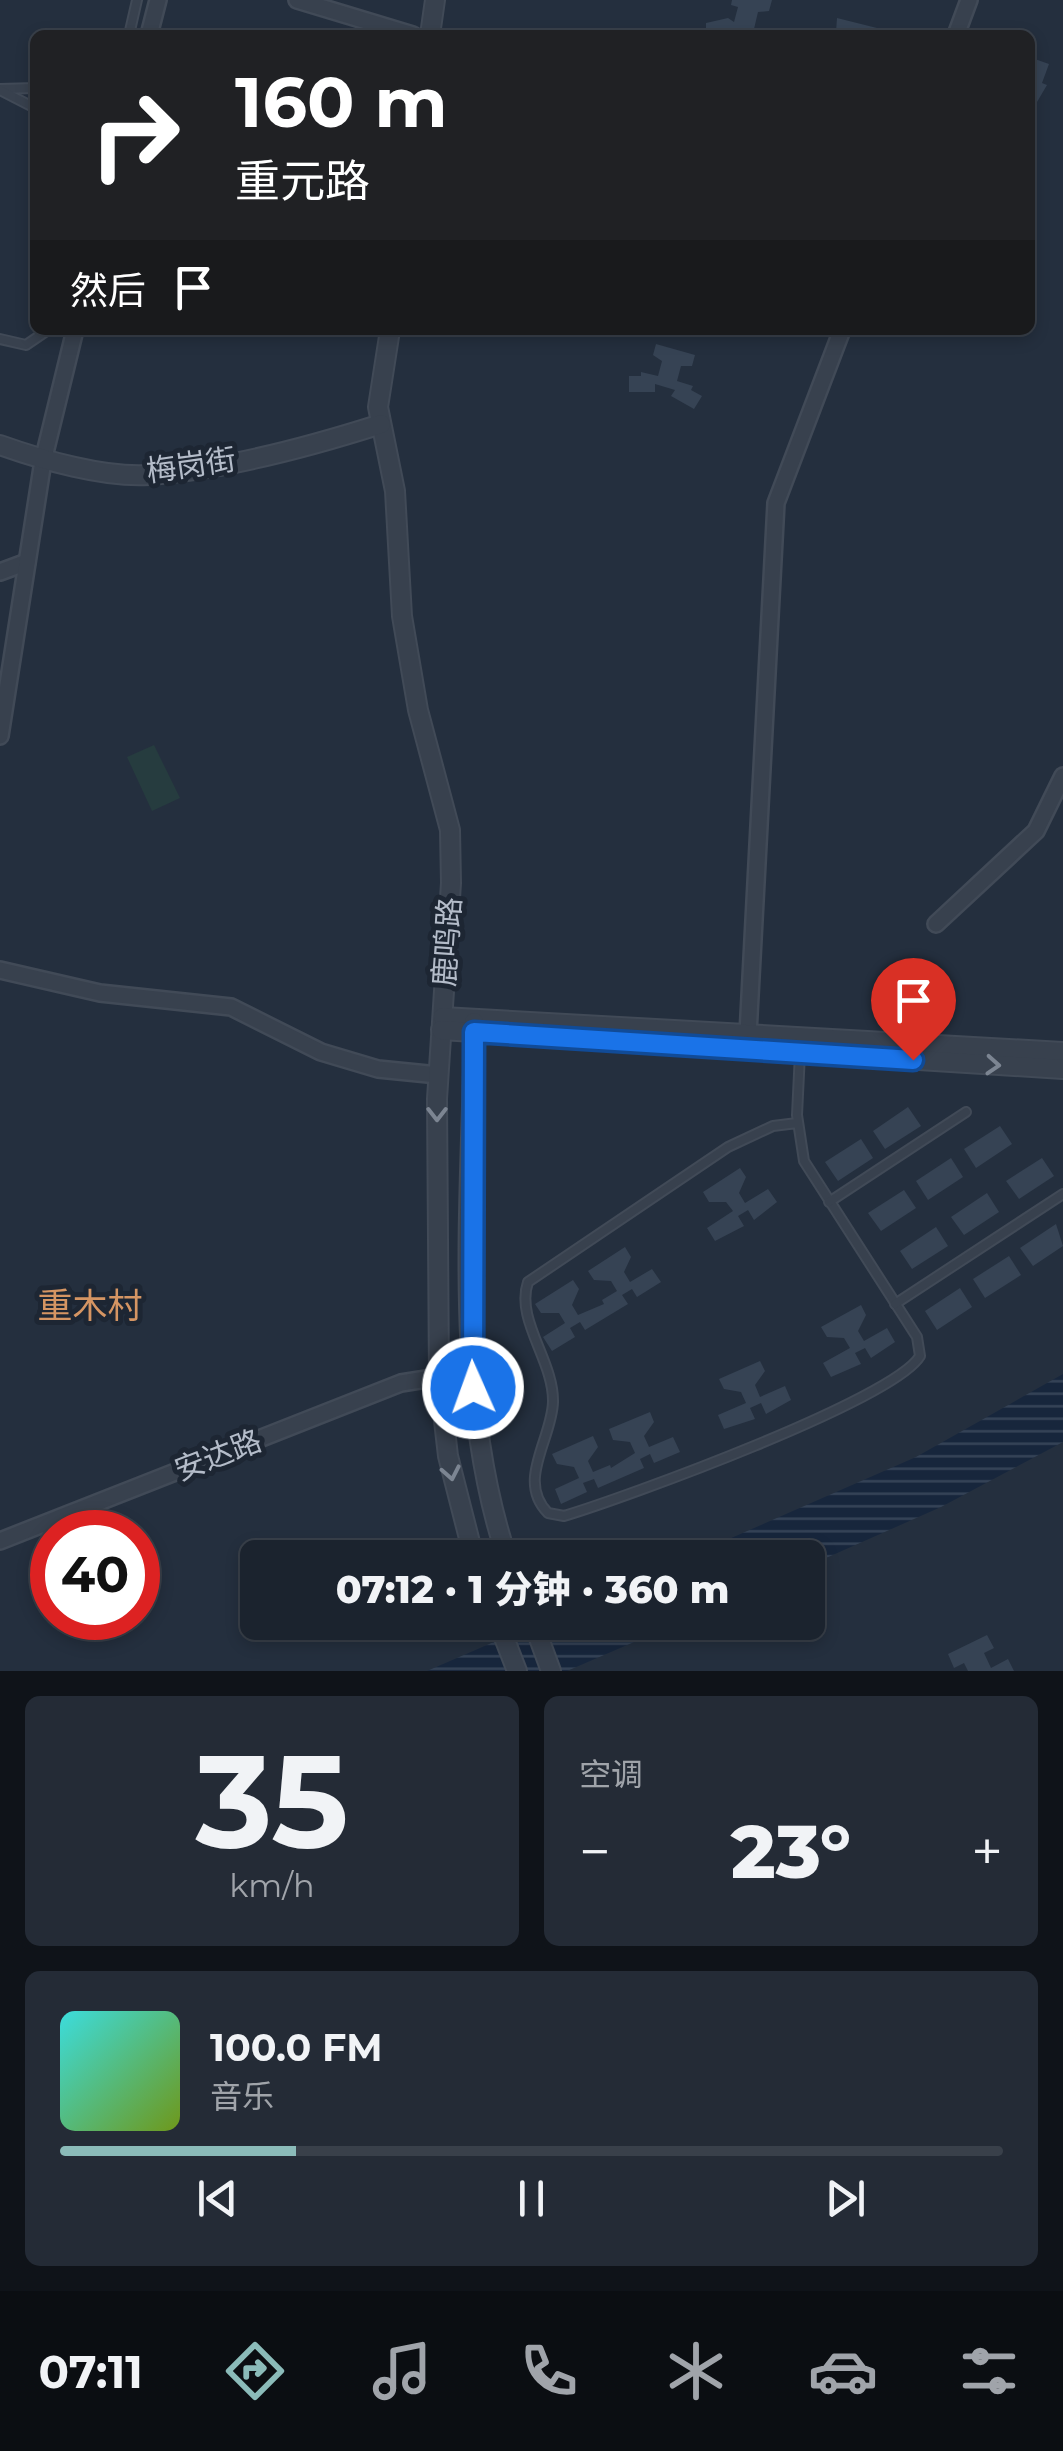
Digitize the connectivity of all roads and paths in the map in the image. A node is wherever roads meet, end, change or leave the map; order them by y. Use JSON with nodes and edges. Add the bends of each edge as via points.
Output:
{"nodes":[{"id":1,"x":137,"y":0,"type":"edge"},
{"id":2,"x":158,"y":0,"type":"edge"},
{"id":3,"x":297,"y":0,"type":"edge"},
{"id":4,"x":436,"y":0,"type":"edge"},
{"id":5,"x":969,"y":0,"type":"edge"},
{"id":6,"x":129,"y":30,"type":"edge"},
{"id":7,"x":150,"y":30,"type":"edge"},
{"id":8,"x":396,"y":30,"type":"edge"},
{"id":9,"x":431,"y":30,"type":"edge"},
{"id":10,"x":958,"y":30,"type":"edge"},
{"id":11,"x":30,"y":88,"type":"edge"},
{"id":12,"x":0,"y":90,"type":"edge"},
{"id":13,"x":30,"y":105,"type":"edge"},
{"id":14,"x":40,"y":335,"type":"edge"},
{"id":15,"x":75,"y":335,"type":"edge"},
{"id":16,"x":389,"y":335,"type":"edge"},
{"id":17,"x":840,"y":335,"type":"edge"},
{"id":18,"x":0,"y":339,"type":"edge"},
{"id":19,"x":381,"y":424,"type":"junction"},
{"id":20,"x":0,"y":445,"type":"edge"},
{"id":21,"x":43,"y":461,"type":"junction"},
{"id":22,"x":27,"y":562,"type":"junction"},
{"id":23,"x":0,"y":572,"type":"edge"},
{"id":24,"x":0,"y":736,"type":"edge"},
{"id":25,"x":1063,"y":776,"type":"edge"},
{"id":26,"x":936,"y":924,"type":"dead end"},
{"id":27,"x":0,"y":970,"type":"edge"},
{"id":28,"x":442,"y":1024,"type":"junction"},
{"id":29,"x":474,"y":1026,"type":"junction"},
{"id":30,"x":748,"y":1034,"type":"junction"},
{"id":31,"x":1063,"y":1052,"type":"edge"},
{"id":32,"x":800,"y":1053,"type":"junction"},
{"id":33,"x":1063,"y":1069,"type":"edge"},
{"id":34,"x":438,"y":1075,"type":"junction"},
{"id":35,"x":966,"y":1112,"type":"dead end"},
{"id":36,"x":797,"y":1123,"type":"junction"},
{"id":37,"x":1063,"y":1194,"type":"edge"},
{"id":38,"x":828,"y":1202,"type":"junction"},
{"id":39,"x":896,"y":1304,"type":"junction"},
{"id":40,"x":439,"y":1376,"type":"junction"},
{"id":41,"x":469,"y":1540,"type":"edge"},
{"id":42,"x":502,"y":1540,"type":"edge"},
{"id":43,"x":0,"y":1541,"type":"edge"},
{"id":44,"x":505,"y":1640,"type":"edge"},
{"id":45,"x":540,"y":1640,"type":"edge"},
{"id":46,"x":517,"y":1671,"type":"edge"},
{"id":47,"x":552,"y":1671,"type":"edge"}],
"edges":[{"from":1,"to":6,"type":"lane"},
{"from":2,"to":7,"type":"street"},
{"from":3,"to":8,"type":"street"},
{"from":4,"to":9,"type":"street"},
{"from":5,"to":10,"type":"street"},
{"from":11,"to":12,"type":"lane"},
{"from":12,"to":13,"type":"lane"},
{"from":14,"to":18,"type":"lane","via":[[26,344]]},
{"from":15,"to":21,"type":"street"},
{"from":16,"to":19,"type":"street","name":"鹿鸣路"},
{"from":17,"to":30,"type":"street","via":[[776,503]]},
{"from":19,"to":21,"type":"street","name":"梅岗街","via":[[318,444],[147,475]]},
{"from":19,"to":28,"type":"street","name":"鹿鸣路","via":[[395,492],[402,616],[450,830]]},
{"from":20,"to":21,"type":"street","name":"梅岗街"},
{"from":21,"to":22,"type":"street"},
{"from":22,"to":23,"type":"street"},
{"from":22,"to":24,"type":"street"},
{"from":25,"to":26,"type":"street","via":[[1036,831]]},
{"from":27,"to":34,"type":"street","via":[[100,992],[232,1007],[321,1052],[378,1069]]},
{"from":28,"to":29,"type":"street"},
{"from":28,"to":34,"type":"street","name":"鹿鸣路"},
{"from":29,"to":30,"type":"street"},
{"from":29,"to":32,"type":"street"},
{"from":29,"to":42,"type":"street","via":[[471,1358],[477,1446]]},
{"from":30,"to":31,"type":"street"},
{"from":32,"to":33,"type":"street","one_way":true},
{"from":32,"to":36,"type":"lane"},
{"from":34,"to":40,"type":"street","name":"鹿鸣路","one_way":true},
{"from":35,"to":38,"type":"lane"},
{"from":36,"to":38,"type":"lane","via":[[804,1162]]},
{"from":36,"to":39,"type":"lane","via":[[738,1140],[528,1282],[525,1307],[550,1370],[554,1400],[535,1469],[542,1507],[564,1516],[652,1487],[779,1435],[915,1365],[921,1346]]},
{"from":37,"to":39,"type":"lane"},
{"from":38,"to":39,"type":"lane"},
{"from":40,"to":41,"type":"street","name":"鹿鸣路","one_way":true,"via":[[448,1456]]},
{"from":40,"to":43,"type":"street","name":"安达路","via":[[402,1383]]},
{"from":44,"to":46,"type":"street"},
{"from":45,"to":47,"type":"street"}]}
